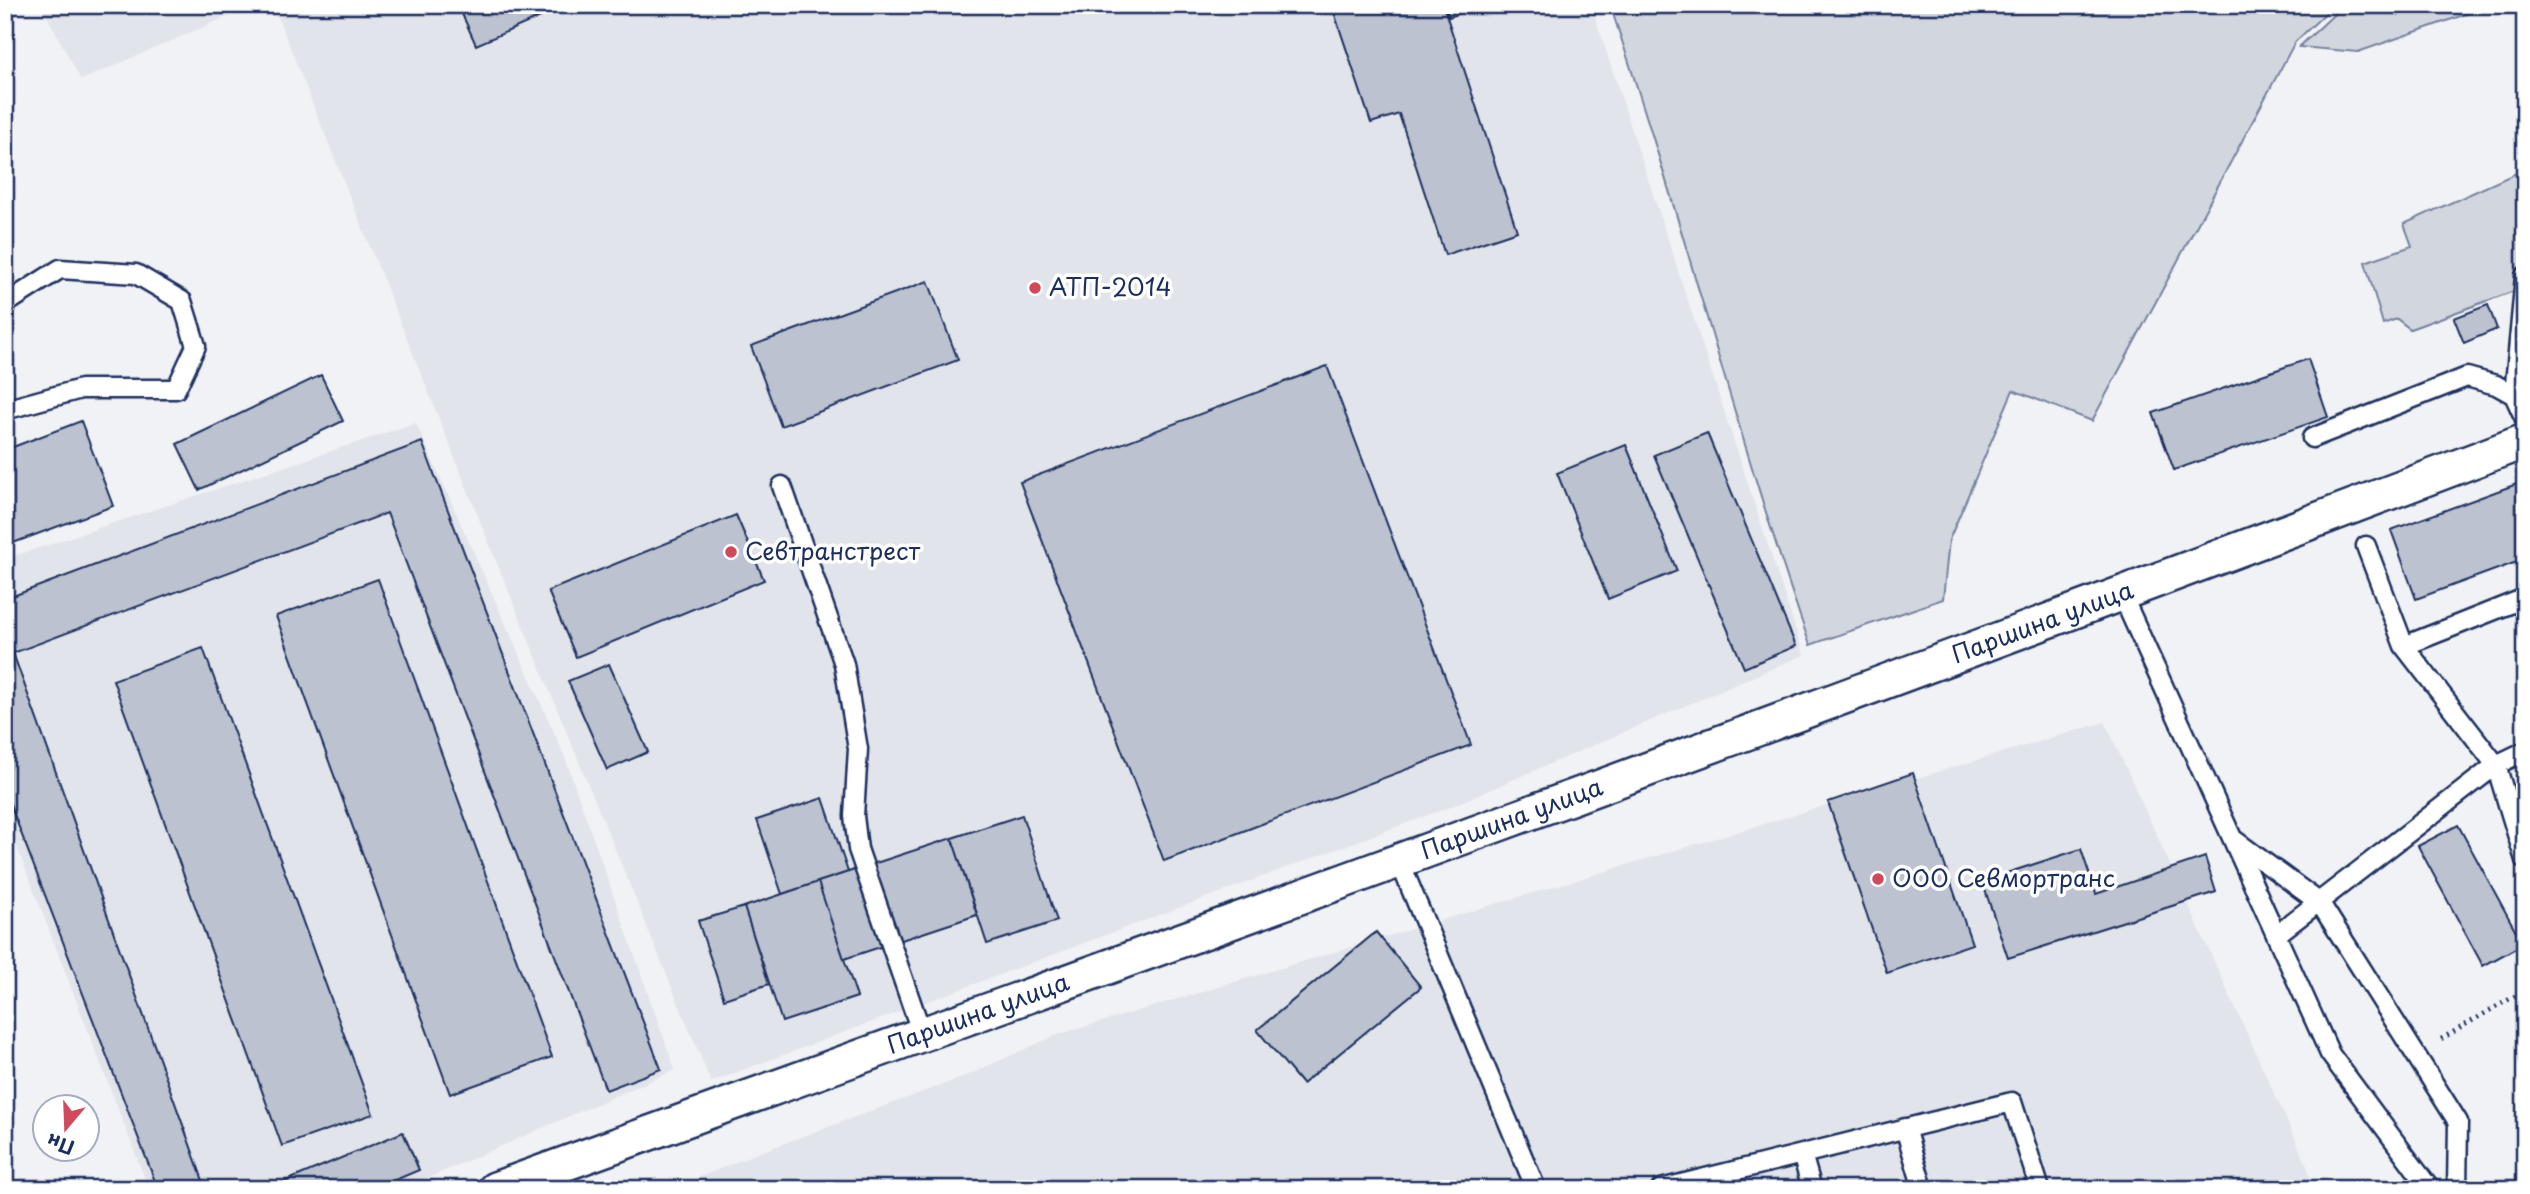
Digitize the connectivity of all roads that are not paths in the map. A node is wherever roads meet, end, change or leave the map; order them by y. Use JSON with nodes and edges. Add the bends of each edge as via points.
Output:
{"nodes":[{"id":1,"x":2525,"y":276,"type":"edge"},
{"id":2,"x":5,"y":303,"type":"edge"},
{"id":3,"x":2514,"y":396,"type":"junction"},
{"id":4,"x":12,"y":408,"type":"dead end"},
{"id":5,"x":2525,"y":419,"type":"edge"},
{"id":6,"x":2312,"y":438,"type":"dead end"},
{"id":7,"x":2525,"y":441,"type":"edge"},
{"id":8,"x":782,"y":486,"type":"dead end"},
{"id":9,"x":2366,"y":546,"type":"dead end"},
{"id":10,"x":2122,"y":595,"type":"junction"},
{"id":11,"x":2525,"y":598,"type":"edge"},
{"id":12,"x":2404,"y":646,"type":"junction"},
{"id":13,"x":2525,"y":751,"type":"edge"},
{"id":14,"x":2496,"y":765,"type":"junction"},
{"id":15,"x":2232,"y":838,"type":"junction"},
{"id":16,"x":1399,"y":860,"type":"junction"},
{"id":17,"x":2525,"y":860,"type":"edge"},
{"id":18,"x":2320,"y":903,"type":"junction"},
{"id":19,"x":2276,"y":934,"type":"junction"},
{"id":20,"x":922,"y":1034,"type":"junction"},
{"id":21,"x":1905,"y":1128,"type":"junction"},
{"id":22,"x":1802,"y":1154,"type":"junction"},
{"id":23,"x":495,"y":1189,"type":"edge"},
{"id":24,"x":1536,"y":1189,"type":"edge"},
{"id":25,"x":1661,"y":1189,"type":"edge"},
{"id":26,"x":1812,"y":1189,"type":"edge"},
{"id":27,"x":1923,"y":1189,"type":"edge"},
{"id":28,"x":2040,"y":1189,"type":"edge"},
{"id":29,"x":2430,"y":1189,"type":"edge"},
{"id":30,"x":2456,"y":1189,"type":"edge"}],
"edges":[{"from":1,"to":3,"type":"lane"},
{"from":2,"to":4,"type":"lane","via":[[60,269],[136,274],[182,301],[196,346],[176,389],[80,389]]},
{"from":3,"to":5,"type":"lane"},
{"from":3,"to":6,"type":"lane","via":[[2496,385],[2466,377]]},
{"from":7,"to":10,"type":"street","name":"Паршина улица"},
{"from":8,"to":20,"type":"lane","via":[[844,664],[858,749],[854,816],[858,849]]},
{"from":9,"to":12,"type":"lane"},
{"from":10,"to":15,"type":"lane"},
{"from":10,"to":16,"type":"street","name":"Паршина улица"},
{"from":11,"to":12,"type":"lane"},
{"from":12,"to":14,"type":"lane"},
{"from":13,"to":14,"type":"lane"},
{"from":14,"to":17,"type":"lane"},
{"from":14,"to":18,"type":"lane"},
{"from":15,"to":18,"type":"lane"},
{"from":15,"to":19,"type":"lane"},
{"from":16,"to":20,"type":"street","name":"Паршина улица"},
{"from":16,"to":24,"type":"lane"},
{"from":18,"to":19,"type":"lane"},
{"from":18,"to":30,"type":"lane","via":[[2458,1122]]},
{"from":19,"to":29,"type":"lane","via":[[2330,1054]]},
{"from":20,"to":23,"type":"street","name":"Паршина улица"},
{"from":21,"to":22,"type":"lane"},
{"from":21,"to":27,"type":"lane"},
{"from":21,"to":28,"type":"lane","via":[[2012,1102]]},
{"from":22,"to":25,"type":"lane"},
{"from":22,"to":26,"type":"lane"}]}
